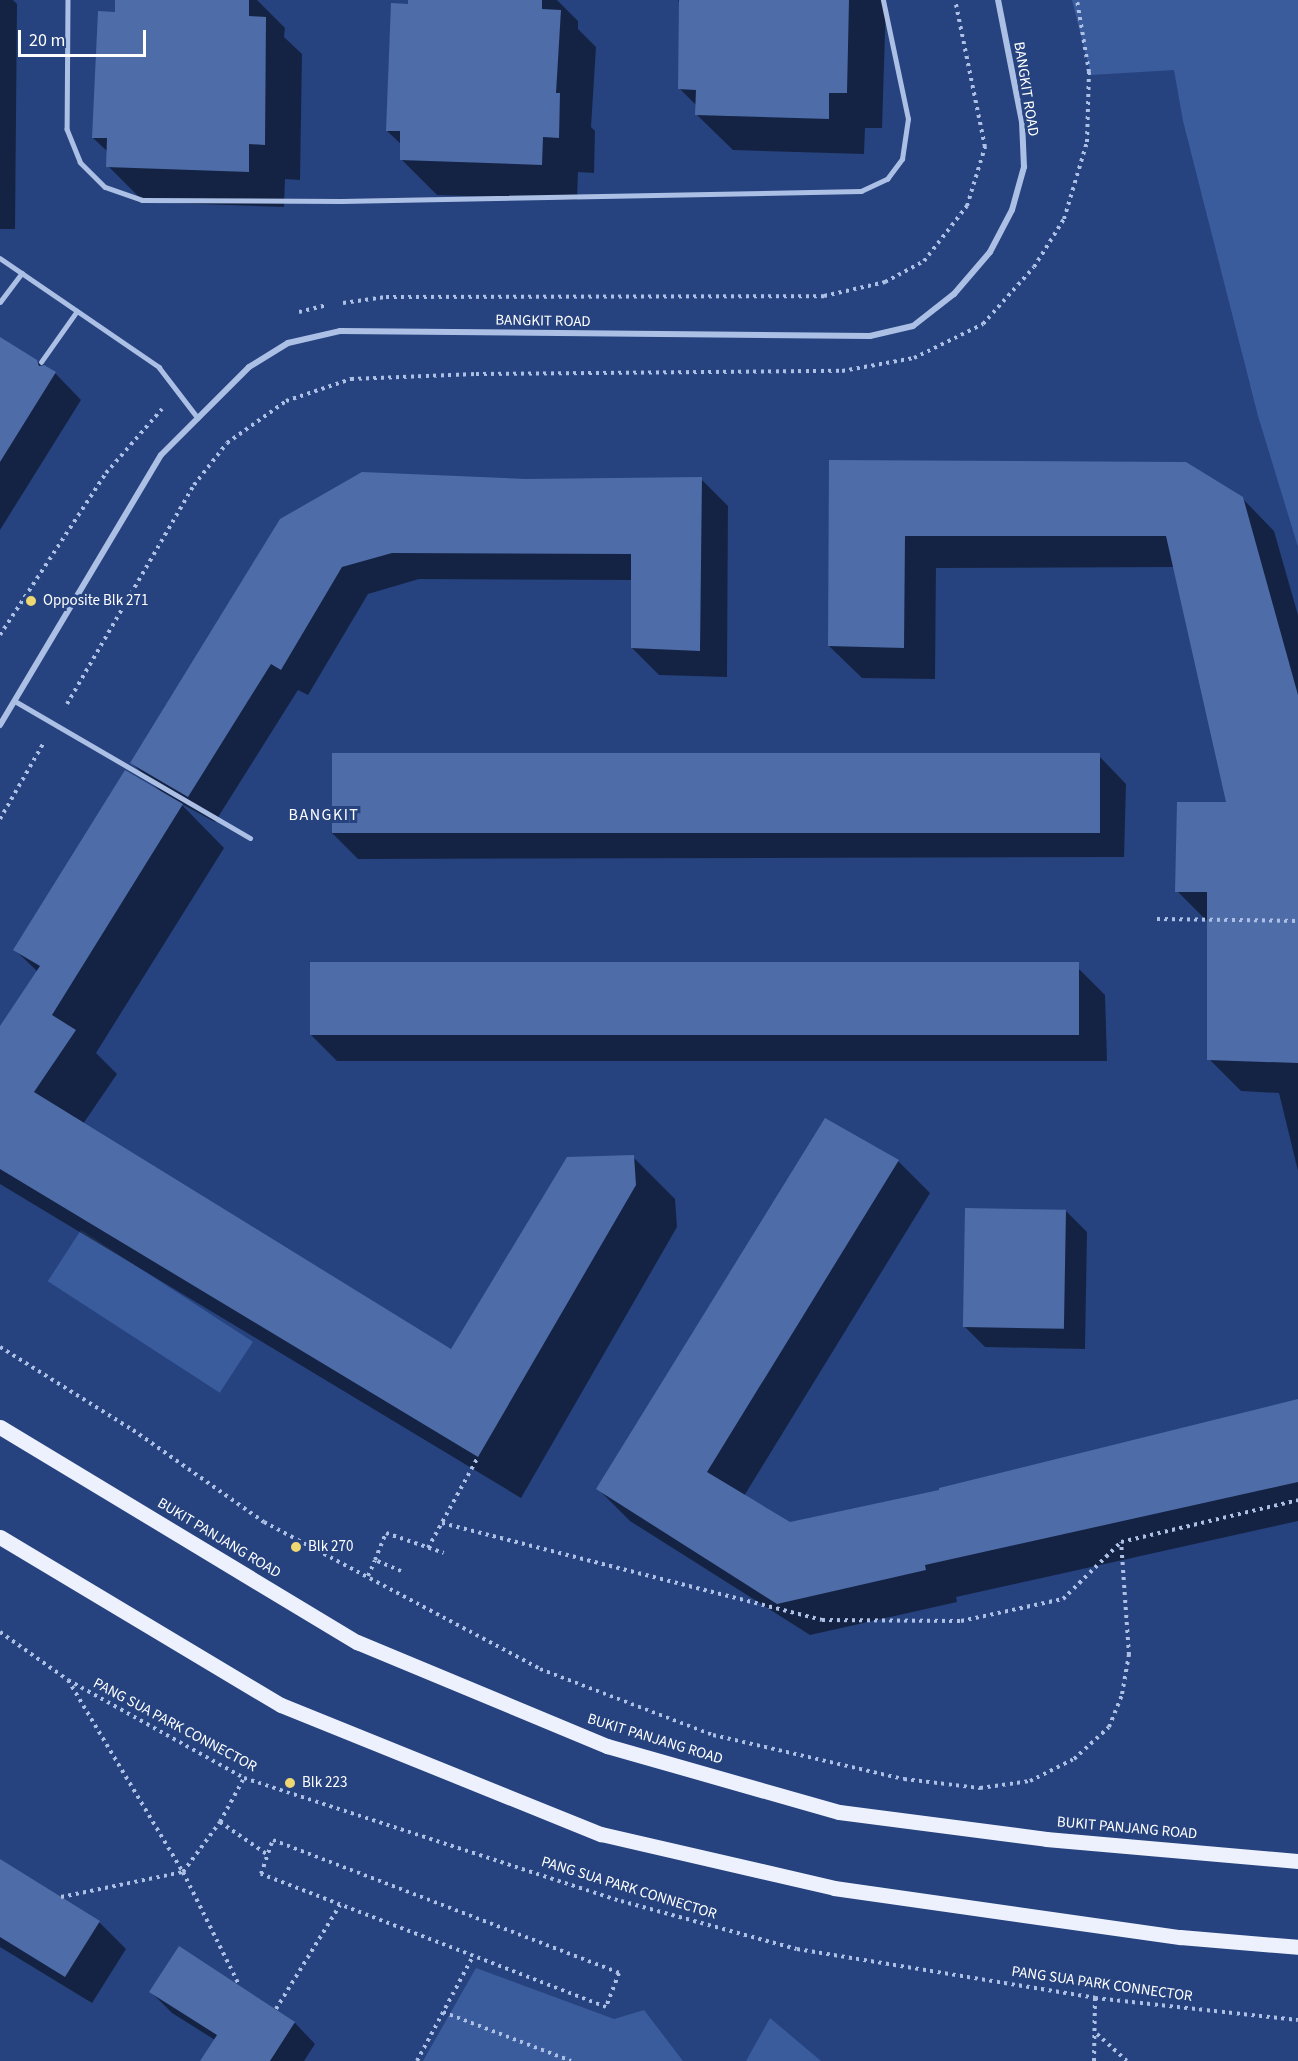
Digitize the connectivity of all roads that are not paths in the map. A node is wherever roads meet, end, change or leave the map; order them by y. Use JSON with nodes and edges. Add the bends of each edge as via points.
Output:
{"nodes":[{"id":1,"x":68,"y":0,"type":"edge"},
{"id":2,"x":884,"y":0,"type":"edge"},
{"id":3,"x":998,"y":0,"type":"edge"},
{"id":4,"x":0,"y":258,"type":"edge"},
{"id":5,"x":22,"y":273,"type":"junction"},
{"id":6,"x":0,"y":302,"type":"edge"},
{"id":7,"x":77,"y":311,"type":"junction"},
{"id":8,"x":41,"y":362,"type":"dead end"},
{"id":9,"x":198,"y":418,"type":"junction"},
{"id":10,"x":15,"y":701,"type":"junction"},
{"id":11,"x":0,"y":725,"type":"edge"},
{"id":12,"x":250,"y":838,"type":"dead end"},
{"id":13,"x":0,"y":1427,"type":"edge"},
{"id":14,"x":0,"y":1537,"type":"edge"},
{"id":15,"x":1298,"y":1861,"type":"edge"},
{"id":16,"x":1298,"y":1947,"type":"edge"}],
"edges":[{"from":1,"to":2,"type":"lane","via":[[67,129],[80,162],[105,187],[142,200],[341,201],[861,190],[888,179],[902,159],[908,119]]},
{"from":3,"to":9,"type":"street","name":"BANGKIT ROAD","via":[[1022,122],[1024,167],[1012,210],[990,252],[954,294],[913,326],[870,336],[340,331],[288,343],[249,367]]},
{"from":4,"to":5,"type":"lane"},
{"from":5,"to":6,"type":"lane"},
{"from":5,"to":7,"type":"lane"},
{"from":7,"to":8,"type":"lane"},
{"from":7,"to":9,"type":"lane","via":[[159,367]]},
{"from":9,"to":10,"type":"street","name":"BANGKIT ROAD","via":[[161,455]]},
{"from":10,"to":11,"type":"street","name":"BANGKIT ROAD"},
{"from":10,"to":12,"type":"lane"},
{"from":13,"to":15,"type":"main road","name":"BUKIT PANJANG ROAD","via":[[357,1642],[607,1746],[839,1812],[1046,1839]]},
{"from":14,"to":16,"type":"main road","via":[[280,1704],[601,1834],[834,1888],[1180,1937]]}]}
